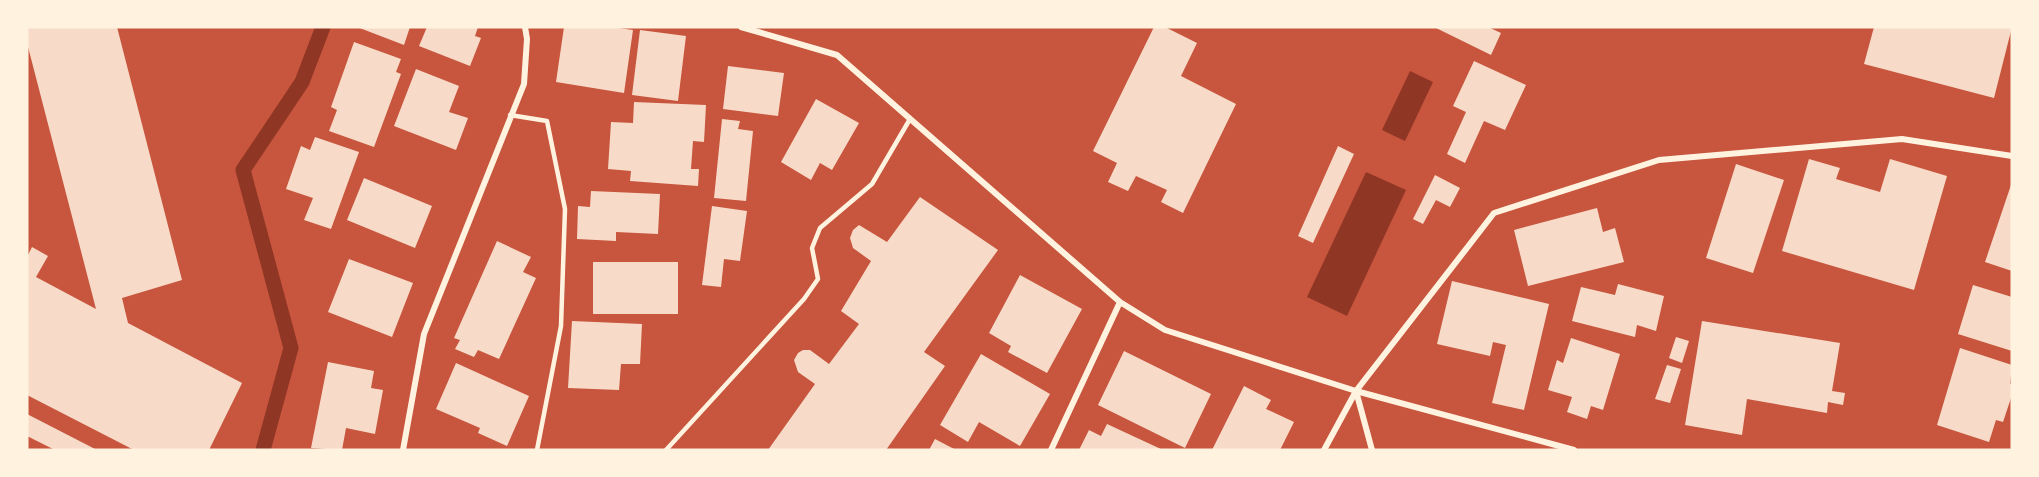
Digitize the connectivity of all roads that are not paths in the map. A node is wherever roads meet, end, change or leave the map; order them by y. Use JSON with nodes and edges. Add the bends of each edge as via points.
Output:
{"nodes":[{"id":1,"x":525,"y":27,"type":"edge"},
{"id":2,"x":741,"y":27,"type":"edge"},
{"id":3,"x":510,"y":116,"type":"junction"},
{"id":4,"x":910,"y":119,"type":"junction"},
{"id":5,"x":2012,"y":156,"type":"edge"},
{"id":6,"x":1120,"y":302,"type":"junction"},
{"id":7,"x":1356,"y":391,"type":"junction"},
{"id":8,"x":404,"y":450,"type":"edge"},
{"id":9,"x":537,"y":450,"type":"edge"},
{"id":10,"x":666,"y":450,"type":"edge"},
{"id":11,"x":1051,"y":450,"type":"edge"},
{"id":12,"x":1324,"y":450,"type":"edge"},
{"id":13,"x":1371,"y":450,"type":"edge"},
{"id":14,"x":1574,"y":450,"type":"edge"}],
"edges":[{"from":1,"to":3,"type":"street","via":[[524,84]]},
{"from":2,"to":4,"type":"street","via":[[837,55]]},
{"from":3,"to":8,"type":"street","via":[[424,334]]},
{"from":3,"to":9,"type":"lane","via":[[547,121],[565,209],[561,326]]},
{"from":4,"to":6,"type":"street"},
{"from":4,"to":10,"type":"lane","via":[[872,184],[820,228],[812,248],[818,279],[804,299]]},
{"from":5,"to":7,"type":"street","via":[[1902,139],[1659,160],[1494,213]]},
{"from":6,"to":7,"type":"street","via":[[1166,330]]},
{"from":6,"to":11,"type":"street"},
{"from":7,"to":12,"type":"street"},
{"from":7,"to":13,"type":"street"},
{"from":7,"to":14,"type":"street"}]}
